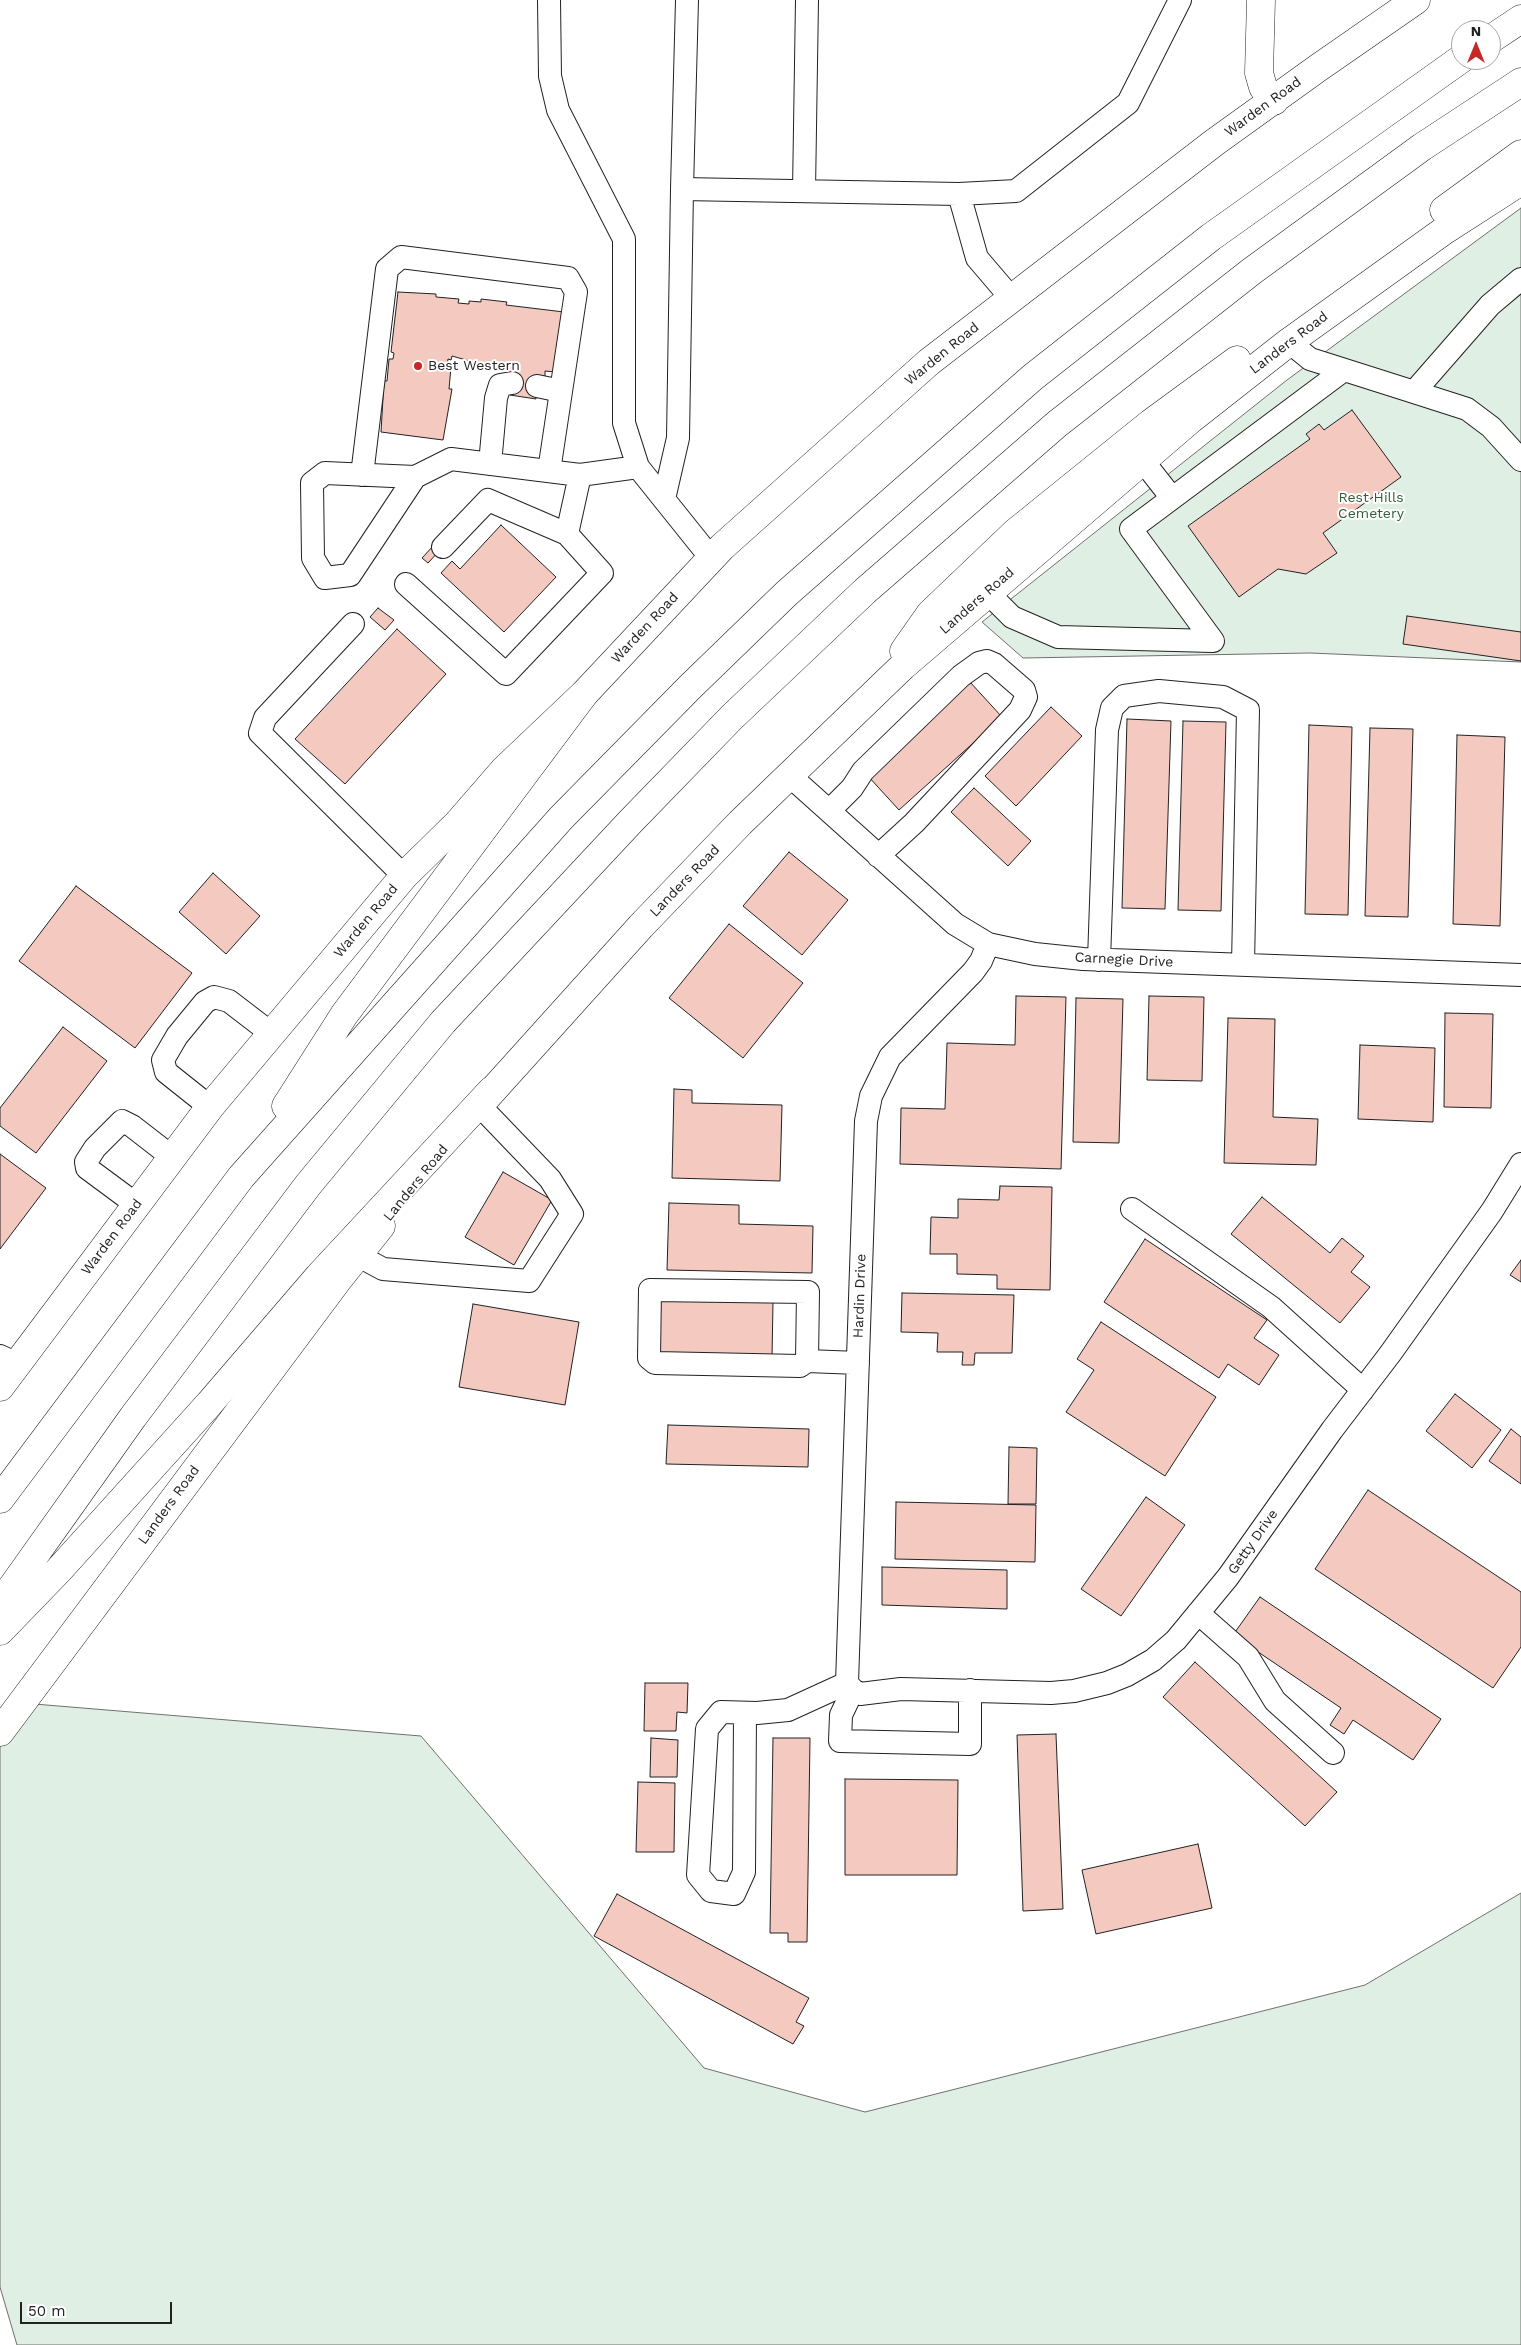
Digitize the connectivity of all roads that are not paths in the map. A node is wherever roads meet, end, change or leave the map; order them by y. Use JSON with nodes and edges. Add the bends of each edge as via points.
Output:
{"nodes":[{"id":1,"x":549,"y":0,"type":"edge"},
{"id":2,"x":688,"y":0,"type":"edge"},
{"id":3,"x":807,"y":0,"type":"edge"},
{"id":4,"x":1180,"y":0,"type":"edge"},
{"id":5,"x":1261,"y":0,"type":"edge"},
{"id":6,"x":1404,"y":3,"type":"edge"},
{"id":7,"x":1521,"y":19,"type":"edge"},
{"id":8,"x":1501,"y":32,"type":"edge"},
{"id":9,"x":1451,"y":66,"type":"edge"},
{"id":10,"x":1521,"y":82,"type":"edge"},
{"id":11,"x":1274,"y":101,"type":"junction"},
{"id":12,"x":1521,"y":154,"type":"edge"},
{"id":13,"x":1521,"y":180,"type":"edge"},
{"id":14,"x":682,"y":189,"type":"junction"},
{"id":15,"x":804,"y":191,"type":"junction"},
{"id":16,"x":959,"y":194,"type":"junction"},
{"id":17,"x":1521,"y":279,"type":"edge"},
{"id":18,"x":1012,"y":299,"type":"junction"},
{"id":19,"x":1289,"y":342,"type":"junction"},
{"id":20,"x":1344,"y":370,"type":"junction"},
{"id":21,"x":512,"y":383,"type":"dead end"},
{"id":22,"x":537,"y":386,"type":"dead end"},
{"id":23,"x":562,"y":390,"type":"junction"},
{"id":24,"x":1414,"y":392,"type":"junction"},
{"id":25,"x":1521,"y":460,"type":"edge"},
{"id":26,"x":1143,"y":461,"type":"junction"},
{"id":27,"x":490,"y":464,"type":"junction"},
{"id":28,"x":638,"y":467,"type":"junction"},
{"id":29,"x":549,"y":471,"type":"junction"},
{"id":30,"x":362,"y":475,"type":"junction"},
{"id":31,"x":580,"y":475,"type":"junction"},
{"id":32,"x":415,"y":478,"type":"junction"},
{"id":33,"x":1172,"y":498,"type":"junction"},
{"id":34,"x":664,"y":499,"type":"junction"},
{"id":35,"x":567,"y":534,"type":"junction"},
{"id":36,"x":443,"y":546,"type":"dead end"},
{"id":37,"x":711,"y":558,"type":"junction"},
{"id":38,"x":406,"y":584,"type":"dead end"},
{"id":39,"x":987,"y":592,"type":"junction"},
{"id":40,"x":353,"y":624,"type":"dead end"},
{"id":41,"x":584,"y":694,"type":"junction"},
{"id":42,"x":874,"y":694,"type":"junction"},
{"id":43,"x":790,"y":776,"type":"junction"},
{"id":44,"x":830,"y":810,"type":"junction"},
{"id":45,"x":878,"y":856,"type":"junction"},
{"id":46,"x":404,"y":876,"type":"junction"},
{"id":47,"x":988,"y":944,"type":"junction"},
{"id":48,"x":1099,"y":960,"type":"junction"},
{"id":49,"x":1243,"y":965,"type":"junction"},
{"id":50,"x":1521,"y":975,"type":"edge"},
{"id":51,"x":272,"y":1034,"type":"junction"},
{"id":52,"x":485,"y":1098,"type":"junction"},
{"id":53,"x":210,"y":1107,"type":"junction"},
{"id":54,"x":172,"y":1157,"type":"junction"},
{"id":55,"x":1521,"y":1164,"type":"edge"},
{"id":56,"x":241,"y":1177,"type":"junction"},
{"id":57,"x":136,"y":1205,"type":"junction"},
{"id":58,"x":1132,"y":1209,"type":"dead end"},
{"id":59,"x":357,"y":1255,"type":"junction"},
{"id":60,"x":8,"y":1360,"type":"edge"},
{"id":61,"x":807,"y":1361,"type":"junction"},
{"id":62,"x":858,"y":1363,"type":"junction"},
{"id":63,"x":0,"y":1387,"type":"edge"},
{"id":64,"x":1363,"y":1390,"type":"junction"},
{"id":65,"x":0,"y":1500,"type":"edge"},
{"id":66,"x":0,"y":1604,"type":"edge"},
{"id":67,"x":1198,"y":1614,"type":"junction"},
{"id":68,"x":0,"y":1631,"type":"edge"},
{"id":69,"x":850,"y":1687,"type":"junction"},
{"id":70,"x":970,"y":1690,"type":"junction"},
{"id":71,"x":745,"y":1713,"type":"junction"},
{"id":72,"x":0,"y":1732,"type":"edge"},
{"id":73,"x":1333,"y":1753,"type":"dead end"}],
"edges":[{"from":1,"to":28,"type":"street","via":[[550,76],[558,110],[624,239],[624,423]]},
{"from":2,"to":14,"type":"street"},
{"from":3,"to":15,"type":"street"},
{"from":4,"to":16,"type":"street","via":[[1128,103],[1016,191]]},
{"from":5,"to":11,"type":"main road","via":[[1259,73],[1263,86]]},
{"from":6,"to":11,"type":"main road","name":"Warden Road"},
{"from":7,"to":8,"type":"main road"},
{"from":9,"to":56,"type":"main road","via":[[1149,284],[1033,377],[787,593],[561,818]]},
{"from":10,"to":66,"type":"main road","via":[[1422,147],[1252,270],[1057,424],[865,591],[732,717],[443,1022],[308,1185],[133,1417]]},
{"from":11,"to":18,"type":"main road","name":"Warden Road","via":[[1215,142]]},
{"from":12,"to":42,"type":"main road","via":[[1151,422],[1016,532],[930,614]]},
{"from":13,"to":19,"type":"main road","name":"Landers Road","via":[[1445,230]]},
{"from":14,"to":15,"type":"street"},
{"from":14,"to":34,"type":"street","via":[[678,438]]},
{"from":15,"to":16,"type":"street"},
{"from":16,"to":18,"type":"street","via":[[978,258]]},
{"from":17,"to":24,"type":"street","via":[[1490,305]]},
{"from":18,"to":37,"type":"main road","name":"Warden Road","via":[[929,362],[807,468]]},
{"from":19,"to":20,"type":"street","via":[[1310,358]]},
{"from":19,"to":26,"type":"main road","name":"Landers Road"},
{"from":20,"to":24,"type":"street"},
{"from":20,"to":33,"type":"street"},
{"from":21,"to":27,"type":"street","via":[[500,386],[496,398]]},
{"from":22,"to":23,"type":"street"},
{"from":23,"to":29,"type":"street"},
{"from":23,"to":30,"type":"street","via":[[576,292],[568,278],[401,257],[387,269]]},
{"from":24,"to":25,"type":"street","via":[[1467,409],[1491,427]]},
{"from":26,"to":33,"type":"street"},
{"from":26,"to":39,"type":"main road","name":"Landers Road"},
{"from":27,"to":29,"type":"street"},
{"from":27,"to":32,"type":"street","via":[[451,459]]},
{"from":28,"to":31,"type":"street"},
{"from":28,"to":34,"type":"street"},
{"from":29,"to":31,"type":"street"},
{"from":30,"to":32,"type":"street"},
{"from":30,"to":32,"type":"street","via":[[325,473],[312,483],[313,558],[325,578],[350,575]]},
{"from":31,"to":35,"type":"street"},
{"from":33,"to":39,"type":"street","via":[[1131,529],[1213,641],[1058,637],[1012,617]]},
{"from":34,"to":37,"type":"street"},
{"from":35,"to":36,"type":"street","via":[[488,500]]},
{"from":35,"to":38,"type":"street","via":[[602,573],[506,674]]},
{"from":37,"to":41,"type":"main road","name":"Warden Road"},
{"from":39,"to":42,"type":"main road","name":"Landers Road"},
{"from":40,"to":46,"type":"street","via":[[265,718],[260,733]]},
{"from":41,"to":46,"type":"main road","name":"Warden Road","via":[[504,770],[458,823]]},
{"from":41,"to":56,"type":"main road","via":[[344,1015]]},
{"from":42,"to":43,"type":"main road","name":"Landers Road"},
{"from":43,"to":44,"type":"street","name":"Carnegie Drive"},
{"from":43,"to":52,"type":"main road","name":"Landers Road","via":[[740,822]]},
{"from":44,"to":45,"type":"street","name":"Carnegie Drive"},
{"from":44,"to":45,"type":"street","via":[[852,788],[863,771],[960,676],[979,663],[994,664],[1024,690],[1026,697],[1020,710]]},
{"from":45,"to":47,"type":"street","name":"Carnegie Drive","via":[[955,924]]},
{"from":46,"to":51,"type":"main road","name":"Warden Road"},
{"from":47,"to":48,"type":"street","name":"Carnegie Drive","via":[[1035,954]]},
{"from":47,"to":62,"type":"street","name":"Hardin Drive","via":[[973,972],[890,1057],[871,1096],[866,1121]]},
{"from":48,"to":49,"type":"street","name":"Carnegie Drive"},
{"from":48,"to":49,"type":"street","via":[[1107,730],[1112,708],[1124,696],[1159,691],[1223,696],[1248,710]]},
{"from":49,"to":50,"type":"street","name":"Carnegie Drive"},
{"from":51,"to":53,"type":"main road","name":"Warden Road"},
{"from":51,"to":53,"type":"street","via":[[229,1002],[214,997],[205,1002],[177,1036],[163,1060],[166,1072]]},
{"from":52,"to":59,"type":"main road","name":"Landers Road"},
{"from":52,"to":59,"type":"street","via":[[550,1179],[572,1214],[529,1281],[383,1269]]},
{"from":52,"to":68,"type":"main road","via":[[319,1276],[97,1528]]},
{"from":53,"to":54,"type":"main road","name":"Warden Road"},
{"from":54,"to":57,"type":"main road","name":"Warden Road"},
{"from":54,"to":57,"type":"street","via":[[122,1122],[95,1148],[86,1168]]},
{"from":55,"to":64,"type":"street","name":"Getty Drive","via":[[1492,1212]]},
{"from":56,"to":65,"type":"main road"},
{"from":57,"to":60,"type":"main road","name":"Warden Road"},
{"from":58,"to":64,"type":"street","via":[[1271,1308]]},
{"from":59,"to":72,"type":"main road","name":"Landers Road"},
{"from":60,"to":63,"type":"main road","name":"Warden Road"},
{"from":61,"to":61,"type":"street","via":[[808,1292],[650,1290],[649,1358],[654,1363],[800,1366]]},
{"from":61,"to":62,"type":"street"},
{"from":62,"to":69,"type":"street","name":"Hardin Drive"},
{"from":64,"to":67,"type":"street","name":"Getty Drive"},
{"from":67,"to":70,"type":"street","name":"Getty Drive","via":[[1153,1660],[1127,1676],[1107,1683],[1051,1693]]},
{"from":67,"to":73,"type":"street","via":[[1248,1657],[1274,1701]]},
{"from":69,"to":70,"type":"street","name":"Getty Drive","via":[[860,1694],[901,1689]]},
{"from":69,"to":70,"type":"street","via":[[841,1715],[840,1741],[970,1744]]},
{"from":69,"to":71,"type":"street","via":[[788,1710]]},
{"from":71,"to":71,"type":"street","via":[[721,1712],[707,1729],[698,1875],[711,1892],[734,1894],[744,1872]]}]}
